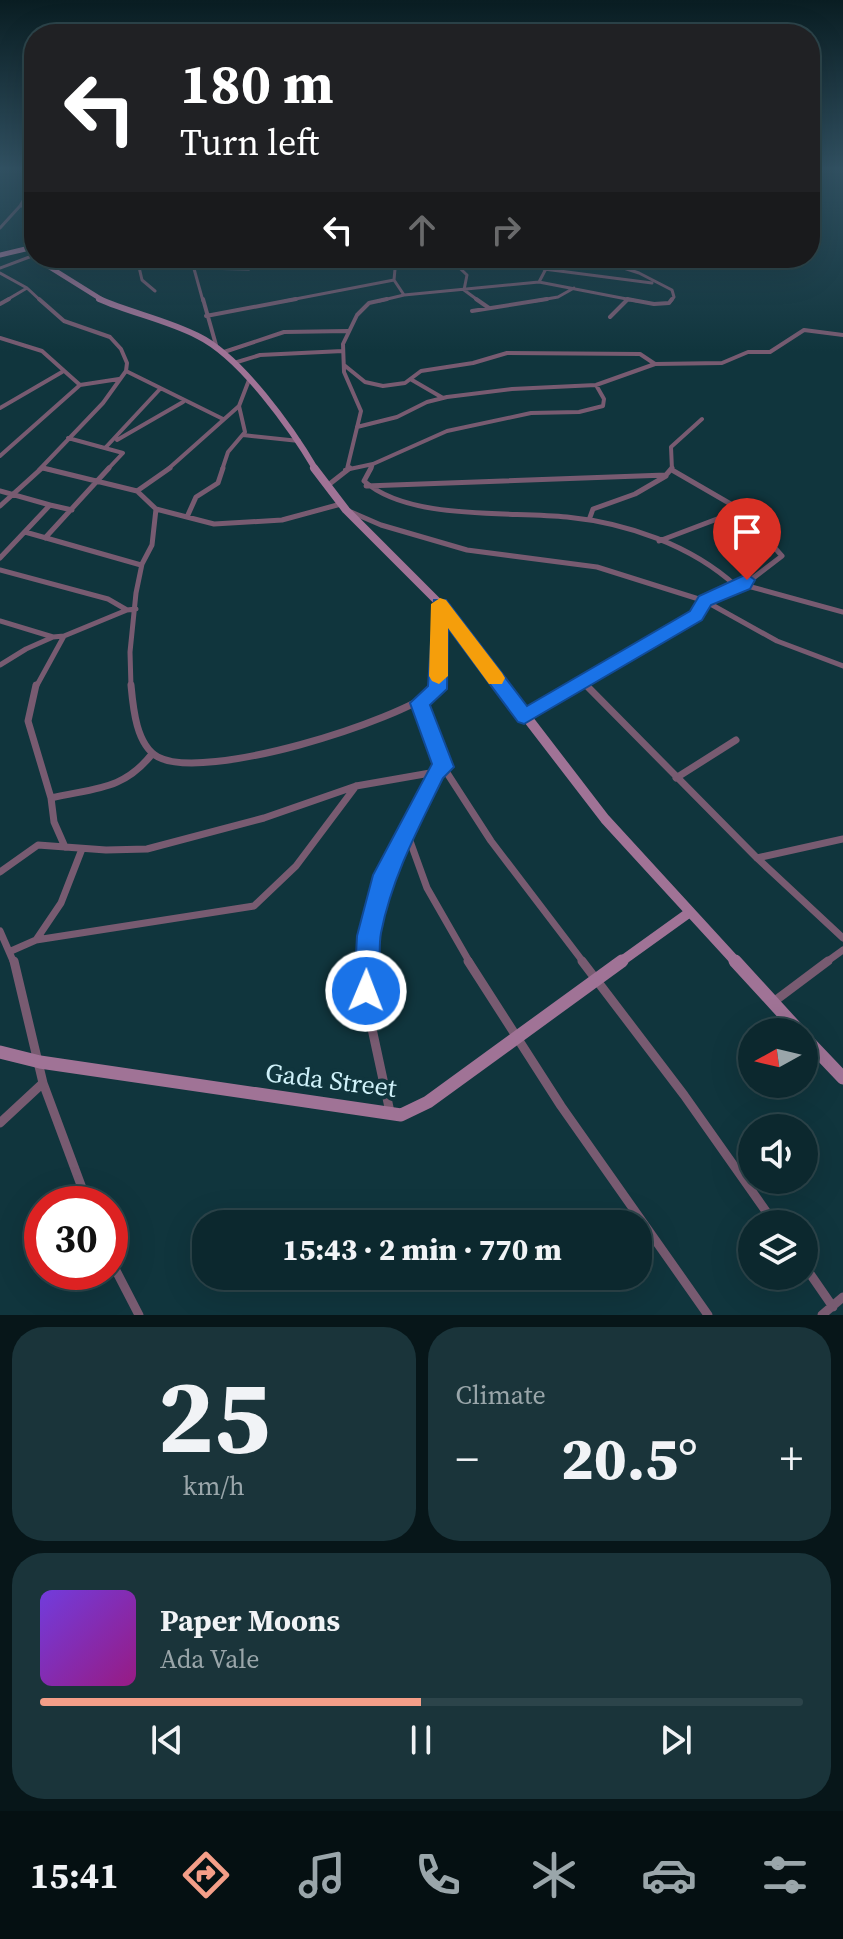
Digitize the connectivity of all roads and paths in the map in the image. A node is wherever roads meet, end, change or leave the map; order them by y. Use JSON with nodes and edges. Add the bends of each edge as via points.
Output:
{"nodes":[{"id":1,"x":24,"y":250,"type":"edge"},
{"id":2,"x":0,"y":254,"type":"edge"},
{"id":3,"x":24,"y":258,"type":"edge"},
{"id":4,"x":55,"y":268,"type":"edge"},
{"id":5,"x":139,"y":268,"type":"edge"},
{"id":6,"x":194,"y":268,"type":"edge"},
{"id":7,"x":226,"y":268,"type":"edge"},
{"id":8,"x":396,"y":268,"type":"edge"},
{"id":9,"x":462,"y":268,"type":"edge"},
{"id":10,"x":624,"y":268,"type":"edge"},
{"id":11,"x":249,"y":269,"type":"dead end"},
{"id":12,"x":544,"y":269,"type":"joint"},
{"id":13,"x":0,"y":270,"type":"edge"},
{"id":14,"x":394,"y":280,"type":"junction"},
{"id":15,"x":539,"y":282,"type":"junction"},
{"id":16,"x":656,"y":283,"type":"junction"},
{"id":17,"x":27,"y":288,"type":"junction"},
{"id":18,"x":396,"y":288,"type":"junction"},
{"id":19,"x":574,"y":288,"type":"junction"},
{"id":20,"x":464,"y":290,"type":"junction"},
{"id":21,"x":155,"y":291,"type":"dead end"},
{"id":22,"x":404,"y":295,"type":"junction"},
{"id":23,"x":389,"y":297,"type":"junction"},
{"id":24,"x":628,"y":299,"type":"junction"},
{"id":25,"x":0,"y":304,"type":"edge"},
{"id":26,"x":489,"y":308,"type":"junction"},
{"id":27,"x":472,"y":311,"type":"dead end"},
{"id":28,"x":206,"y":316,"type":"junction"},
{"id":29,"x":610,"y":317,"type":"dead end"},
{"id":30,"x":348,"y":331,"type":"junction"},
{"id":31,"x":843,"y":335,"type":"edge"},
{"id":32,"x":1,"y":337,"type":"edge"},
{"id":33,"x":216,"y":345,"type":"junction"},
{"id":34,"x":343,"y":351,"type":"junction"},
{"id":35,"x":224,"y":352,"type":"junction"},
{"id":36,"x":234,"y":363,"type":"junction"},
{"id":37,"x":655,"y":364,"type":"junction"},
{"id":38,"x":344,"y":365,"type":"junction"},
{"id":39,"x":126,"y":371,"type":"junction"},
{"id":40,"x":62,"y":372,"type":"junction"},
{"id":41,"x":119,"y":379,"type":"junction"},
{"id":42,"x":249,"y":380,"type":"junction"},
{"id":43,"x":412,"y":380,"type":"junction"},
{"id":44,"x":80,"y":385,"type":"junction"},
{"id":45,"x":596,"y":385,"type":"junction"},
{"id":46,"x":160,"y":389,"type":"junction"},
{"id":47,"x":443,"y":398,"type":"junction"},
{"id":48,"x":183,"y":402,"type":"junction"},
{"id":49,"x":239,"y":406,"type":"junction"},
{"id":50,"x":0,"y":408,"type":"edge"},
{"id":51,"x":223,"y":419,"type":"junction"},
{"id":52,"x":702,"y":419,"type":"dead end"},
{"id":53,"x":357,"y":427,"type":"junction"},
{"id":54,"x":243,"y":435,"type":"junction"},
{"id":55,"x":68,"y":438,"type":"junction"},
{"id":56,"x":115,"y":441,"type":"junction"},
{"id":57,"x":299,"y":441,"type":"junction"},
{"id":58,"x":106,"y":447,"type":"junction"},
{"id":59,"x":0,"y":456,"type":"edge"},
{"id":60,"x":373,"y":464,"type":"junction"},
{"id":61,"x":42,"y":468,"type":"junction"},
{"id":62,"x":347,"y":469,"type":"junction"},
{"id":63,"x":672,"y":470,"type":"junction"},
{"id":64,"x":666,"y":475,"type":"junction"},
{"id":65,"x":99,"y":481,"type":"junction"},
{"id":66,"x":327,"y":486,"type":"junction"},
{"id":67,"x":366,"y":486,"type":"junction"},
{"id":68,"x":0,"y":491,"type":"edge"},
{"id":69,"x":137,"y":491,"type":"junction"},
{"id":70,"x":13,"y":494,"type":"junction"},
{"id":71,"x":50,"y":505,"type":"junction"},
{"id":72,"x":0,"y":506,"type":"edge"},
{"id":73,"x":344,"y":507,"type":"junction"},
{"id":74,"x":156,"y":509,"type":"junction"},
{"id":75,"x":72,"y":510,"type":"junction"},
{"id":76,"x":741,"y":510,"type":"junction"},
{"id":77,"x":187,"y":517,"type":"junction"},
{"id":78,"x":589,"y":520,"type":"junction"},
{"id":79,"x":25,"y":532,"type":"junction"},
{"id":80,"x":45,"y":538,"type":"junction"},
{"id":81,"x":659,"y":541,"type":"junction"},
{"id":82,"x":0,"y":558,"type":"edge"},
{"id":83,"x":141,"y":565,"type":"junction"},
{"id":84,"x":0,"y":570,"type":"edge"},
{"id":85,"x":744,"y":585,"type":"junction"},
{"id":86,"x":736,"y":586,"type":"junction"},
{"id":87,"x":705,"y":601,"type":"junction"},
{"id":88,"x":440,"y":604,"type":"junction"},
{"id":89,"x":136,"y":609,"type":"junction"},
{"id":90,"x":127,"y":610,"type":"junction"},
{"id":91,"x":843,"y":612,"type":"edge"},
{"id":92,"x":0,"y":621,"type":"edge"},
{"id":93,"x":64,"y":636,"type":"junction"},
{"id":94,"x":53,"y":637,"type":"junction"},
{"id":95,"x":0,"y":665,"type":"edge"},
{"id":96,"x":843,"y":666,"type":"edge"},
{"id":97,"x":584,"y":683,"type":"junction"},
{"id":98,"x":420,"y":703,"type":"junction"},
{"id":99,"x":524,"y":717,"type":"junction"},
{"id":100,"x":736,"y":740,"type":"dead end"},
{"id":101,"x":152,"y":754,"type":"junction"},
{"id":102,"x":440,"y":770,"type":"junction"},
{"id":103,"x":676,"y":778,"type":"junction"},
{"id":104,"x":356,"y":786,"type":"junction"},
{"id":105,"x":51,"y":798,"type":"junction"},
{"id":106,"x":406,"y":830,"type":"junction"},
{"id":107,"x":843,"y":839,"type":"edge"},
{"id":108,"x":65,"y":847,"type":"junction"},
{"id":109,"x":82,"y":849,"type":"junction"},
{"id":110,"x":757,"y":858,"type":"junction"},
{"id":111,"x":0,"y":872,"type":"edge"},
{"id":112,"x":690,"y":912,"type":"junction"},
{"id":113,"x":0,"y":931,"type":"edge"},
{"id":114,"x":843,"y":938,"type":"edge"},
{"id":115,"x":36,"y":940,"type":"junction"},
{"id":116,"x":843,"y":950,"type":"edge"},
{"id":117,"x":11,"y":951,"type":"junction"},
{"id":118,"x":594,"y":979,"type":"junction"},
{"id":119,"x":772,"y":1003,"type":"junction"},
{"id":120,"x":786,"y":1018,"type":"edge"},
{"id":121,"x":514,"y":1037,"type":"junction"},
{"id":122,"x":0,"y":1052,"type":"edge"},
{"id":123,"x":818,"y":1052,"type":"edge"},
{"id":124,"x":40,"y":1062,"type":"junction"},
{"id":125,"x":843,"y":1078,"type":"edge"},
{"id":126,"x":43,"y":1083,"type":"junction"},
{"id":127,"x":391,"y":1116,"type":"junction"},
{"id":128,"x":0,"y":1123,"type":"edge"},
{"id":129,"x":81,"y":1186,"type":"edge"},
{"id":130,"x":765,"y":1210,"type":"edge"},
{"id":131,"x":818,"y":1285,"type":"edge"},
{"id":132,"x":126,"y":1290,"type":"edge"},
{"id":133,"x":843,"y":1297,"type":"edge"},
{"id":134,"x":833,"y":1307,"type":"junction"},
{"id":135,"x":139,"y":1315,"type":"edge"},
{"id":136,"x":708,"y":1315,"type":"edge"},
{"id":137,"x":822,"y":1315,"type":"edge"}],
"edges":[{"from":1,"to":2,"type":"street"},
{"from":3,"to":13,"type":"street"},
{"from":4,"to":33,"type":"street","via":[[97,298]]},
{"from":5,"to":21,"type":"street","via":[[142,280]]},
{"from":6,"to":28,"type":"street"},
{"from":7,"to":11,"type":"street"},
{"from":8,"to":14,"type":"street"},
{"from":9,"to":20,"type":"street","via":[[468,280]]},
{"from":10,"to":16,"type":"street"},
{"from":12,"to":15,"type":"street"},
{"from":12,"to":16,"type":"street"},
{"from":13,"to":17,"type":"street"},
{"from":14,"to":18,"type":"street"},
{"from":14,"to":28,"type":"street"},
{"from":15,"to":19,"type":"street"},
{"from":15,"to":20,"type":"street"},
{"from":16,"to":24,"type":"street","via":[[672,290],[669,303]]},
{"from":17,"to":25,"type":"street"},
{"from":17,"to":39,"type":"street","via":[[58,318],[114,341],[124,355]]},
{"from":18,"to":22,"type":"street"},
{"from":18,"to":23,"type":"street"},
{"from":19,"to":24,"type":"street"},
{"from":19,"to":26,"type":"street","via":[[558,297]]},
{"from":20,"to":22,"type":"street"},
{"from":20,"to":26,"type":"street"},
{"from":22,"to":23,"type":"street"},
{"from":23,"to":30,"type":"street","via":[[364,307]]},
{"from":24,"to":29,"type":"street"},
{"from":26,"to":27,"type":"street"},
{"from":28,"to":33,"type":"street"},
{"from":30,"to":34,"type":"street"},
{"from":30,"to":35,"type":"street","via":[[285,330]]},
{"from":31,"to":37,"type":"street","via":[[804,330],[774,351],[748,352],[729,361]]},
{"from":32,"to":40,"type":"street","via":[[48,355]]},
{"from":33,"to":35,"type":"street"},
{"from":34,"to":36,"type":"street","via":[[260,355]]},
{"from":34,"to":38,"type":"street"},
{"from":35,"to":36,"type":"street"},
{"from":36,"to":42,"type":"street"},
{"from":37,"to":43,"type":"street","via":[[640,354],[515,352],[421,371]]},
{"from":37,"to":45,"type":"street"},
{"from":38,"to":43,"type":"street","via":[[372,384]]},
{"from":38,"to":53,"type":"street","via":[[360,407]]},
{"from":39,"to":41,"type":"street"},
{"from":39,"to":46,"type":"street"},
{"from":40,"to":44,"type":"street"},
{"from":40,"to":50,"type":"street"},
{"from":41,"to":44,"type":"street"},
{"from":41,"to":55,"type":"street"},
{"from":42,"to":49,"type":"street"},
{"from":42,"to":57,"type":"street"},
{"from":43,"to":47,"type":"street"},
{"from":44,"to":59,"type":"street"},
{"from":45,"to":47,"type":"street"},
{"from":45,"to":60,"type":"street","via":[[605,403],[597,408],[531,413],[460,427]]},
{"from":46,"to":48,"type":"street"},
{"from":46,"to":56,"type":"street"},
{"from":47,"to":53,"type":"street"},
{"from":48,"to":51,"type":"street"},
{"from":48,"to":56,"type":"street"},
{"from":49,"to":51,"type":"street"},
{"from":49,"to":54,"type":"street"},
{"from":51,"to":69,"type":"street","via":[[178,463]]},
{"from":52,"to":63,"type":"street","via":[[671,447]]},
{"from":53,"to":62,"type":"street"},
{"from":54,"to":57,"type":"street"},
{"from":54,"to":77,"type":"street","via":[[228,452],[218,483],[196,497]]},
{"from":55,"to":58,"type":"street"},
{"from":55,"to":61,"type":"street"},
{"from":56,"to":58,"type":"street"},
{"from":57,"to":66,"type":"street"},
{"from":58,"to":65,"type":"street","via":[[123,453]]},
{"from":60,"to":62,"type":"street"},
{"from":60,"to":67,"type":"street"},
{"from":61,"to":65,"type":"street"},
{"from":61,"to":70,"type":"street"},
{"from":62,"to":66,"type":"street"},
{"from":63,"to":64,"type":"street"},
{"from":63,"to":76,"type":"street"},
{"from":64,"to":67,"type":"street"},
{"from":64,"to":78,"type":"street","via":[[635,494],[593,509]]},
{"from":65,"to":69,"type":"street"},
{"from":65,"to":75,"type":"street"},
{"from":66,"to":73,"type":"street"},
{"from":67,"to":78,"type":"street","via":[[383,497],[445,508]]},
{"from":68,"to":70,"type":"street"},
{"from":69,"to":74,"type":"street"},
{"from":70,"to":71,"type":"street"},
{"from":70,"to":72,"type":"street"},
{"from":71,"to":75,"type":"street"},
{"from":71,"to":79,"type":"street"},
{"from":73,"to":77,"type":"street","via":[[273,521],[225,524]]},
{"from":73,"to":87,"type":"street","via":[[381,525],[467,550],[587,565]]},
{"from":73,"to":88,"type":"street"},
{"from":74,"to":77,"type":"street"},
{"from":74,"to":83,"type":"street","via":[[152,547]]},
{"from":75,"to":80,"type":"street"},
{"from":76,"to":81,"type":"street"},
{"from":76,"to":85,"type":"street","via":[[782,556]]},
{"from":78,"to":81,"type":"street"},
{"from":79,"to":80,"type":"street"},
{"from":79,"to":82,"type":"street"},
{"from":80,"to":83,"type":"street"},
{"from":81,"to":86,"type":"street","via":[[699,559]]},
{"from":83,"to":89,"type":"street"},
{"from":84,"to":90,"type":"street","via":[[100,597]]},
{"from":85,"to":86,"type":"street"},
{"from":85,"to":91,"type":"street"},
{"from":86,"to":87,"type":"street"},
{"from":87,"to":96,"type":"street","via":[[777,641]]},
{"from":87,"to":97,"type":"street","via":[[696,616]]},
{"from":88,"to":98,"type":"street","via":[[437,689]]},
{"from":88,"to":99,"type":"street"},
{"from":89,"to":90,"type":"street"},
{"from":89,"to":101,"type":"street","via":[[130,640],[131,687]]},
{"from":90,"to":93,"type":"street"},
{"from":92,"to":94,"type":"street"},
{"from":93,"to":94,"type":"street"},
{"from":93,"to":105,"type":"street","via":[[29,708],[29,733]]},
{"from":94,"to":95,"type":"street"},
{"from":97,"to":99,"type":"street"},
{"from":97,"to":103,"type":"street"},
{"from":98,"to":101,"type":"street","via":[[236,762],[193,765]]},
{"from":98,"to":102,"type":"street"},
{"from":99,"to":112,"type":"street","via":[[605,819]]},
{"from":100,"to":103,"type":"street"},
{"from":101,"to":105,"type":"street","via":[[139,773],[125,781]]},
{"from":102,"to":104,"type":"street"},
{"from":102,"to":106,"type":"street"},
{"from":102,"to":118,"type":"street"},
{"from":103,"to":110,"type":"street"},
{"from":104,"to":109,"type":"street","via":[[180,842],[133,850]]},
{"from":104,"to":115,"type":"street","via":[[287,874],[254,906]]},
{"from":105,"to":108,"type":"street"},
{"from":106,"to":121,"type":"street","via":[[425,889]]},
{"from":106,"to":127,"type":"street","via":[[377,898],[366,956],[369,1015]]},
{"from":107,"to":110,"type":"street"},
{"from":108,"to":109,"type":"street"},
{"from":108,"to":111,"type":"street","via":[[38,845]]},
{"from":109,"to":115,"type":"street","via":[[61,903]]},
{"from":110,"to":114,"type":"street"},
{"from":112,"to":118,"type":"street","name":"Gada Street"},
{"from":112,"to":119,"type":"street"},
{"from":113,"to":117,"type":"street"},
{"from":115,"to":117,"type":"street"},
{"from":116,"to":119,"type":"street"},
{"from":117,"to":124,"type":"street"},
{"from":118,"to":121,"type":"street","name":"Gada Street"},
{"from":118,"to":130,"type":"street"},
{"from":119,"to":120,"type":"street"},
{"from":121,"to":127,"type":"street","name":"Gada Street","via":[[417,1109]]},
{"from":121,"to":136,"type":"street"},
{"from":122,"to":124,"type":"street","name":"Gada Street"},
{"from":123,"to":125,"type":"street"},
{"from":124,"to":126,"type":"street"},
{"from":124,"to":127,"type":"street","name":"Gada Street"},
{"from":126,"to":128,"type":"street"},
{"from":126,"to":129,"type":"street"},
{"from":131,"to":134,"type":"street"},
{"from":132,"to":135,"type":"street"},
{"from":133,"to":134,"type":"street"},
{"from":134,"to":137,"type":"street"}]}
